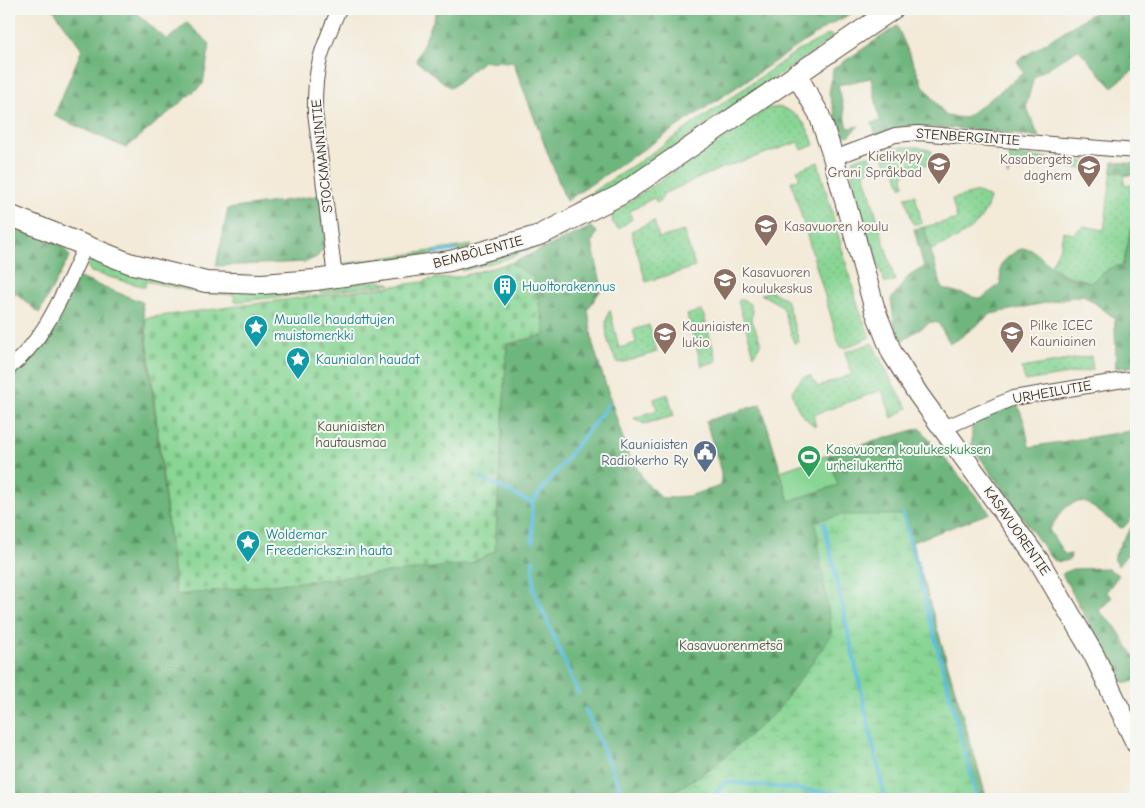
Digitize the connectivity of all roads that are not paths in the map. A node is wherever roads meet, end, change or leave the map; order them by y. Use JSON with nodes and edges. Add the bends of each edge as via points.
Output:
{"nodes":[{"id":1,"x":340,"y":9,"type":"edge"},
{"id":2,"x":893,"y":9,"type":"edge"},
{"id":3,"x":796,"y":74,"type":"junction"},
{"id":4,"x":1136,"y":151,"type":"edge"},
{"id":5,"x":834,"y":158,"type":"junction"},
{"id":6,"x":9,"y":215,"type":"edge"},
{"id":7,"x":85,"y":247,"type":"junction"},
{"id":8,"x":335,"y":278,"type":"junction"},
{"id":9,"x":9,"y":368,"type":"edge"},
{"id":10,"x":1136,"y":378,"type":"edge"},
{"id":11,"x":944,"y":428,"type":"junction"},
{"id":12,"x":1136,"y":743,"type":"edge"}],
"edges":[{"from":1,"to":8,"type":"street","name":"STOCKMANNINTIE","via":[[317,64],[314,86]]},
{"from":2,"to":3,"type":"main road","name":"BEMBÖLENTIE"},
{"from":3,"to":5,"type":"main road","name":"KASAVUORENTIE","via":[[818,114]]},
{"from":3,"to":8,"type":"main road","name":"BEMBÖLENTIE","via":[[620,195],[540,235],[450,261]]},
{"from":4,"to":5,"type":"street","name":"STENBERGINTIE","via":[[918,133],[895,135]]},
{"from":5,"to":11,"type":"main road","name":"KASAVUORENTIE","via":[[884,334],[904,373]]},
{"from":6,"to":7,"type":"main road","name":"BEMBÖLENTIE"},
{"from":7,"to":8,"type":"main road","name":"BEMBÖLENTIE","via":[[129,263],[206,282],[262,284]]},
{"from":7,"to":9,"type":"street","via":[[46,327],[24,356]]},
{"from":10,"to":11,"type":"street","name":"URHEILUTIE","via":[[1013,398]]},
{"from":11,"to":12,"type":"main road","name":"KASAVUORENTIE","via":[[1039,561],[1094,655]]}]}
